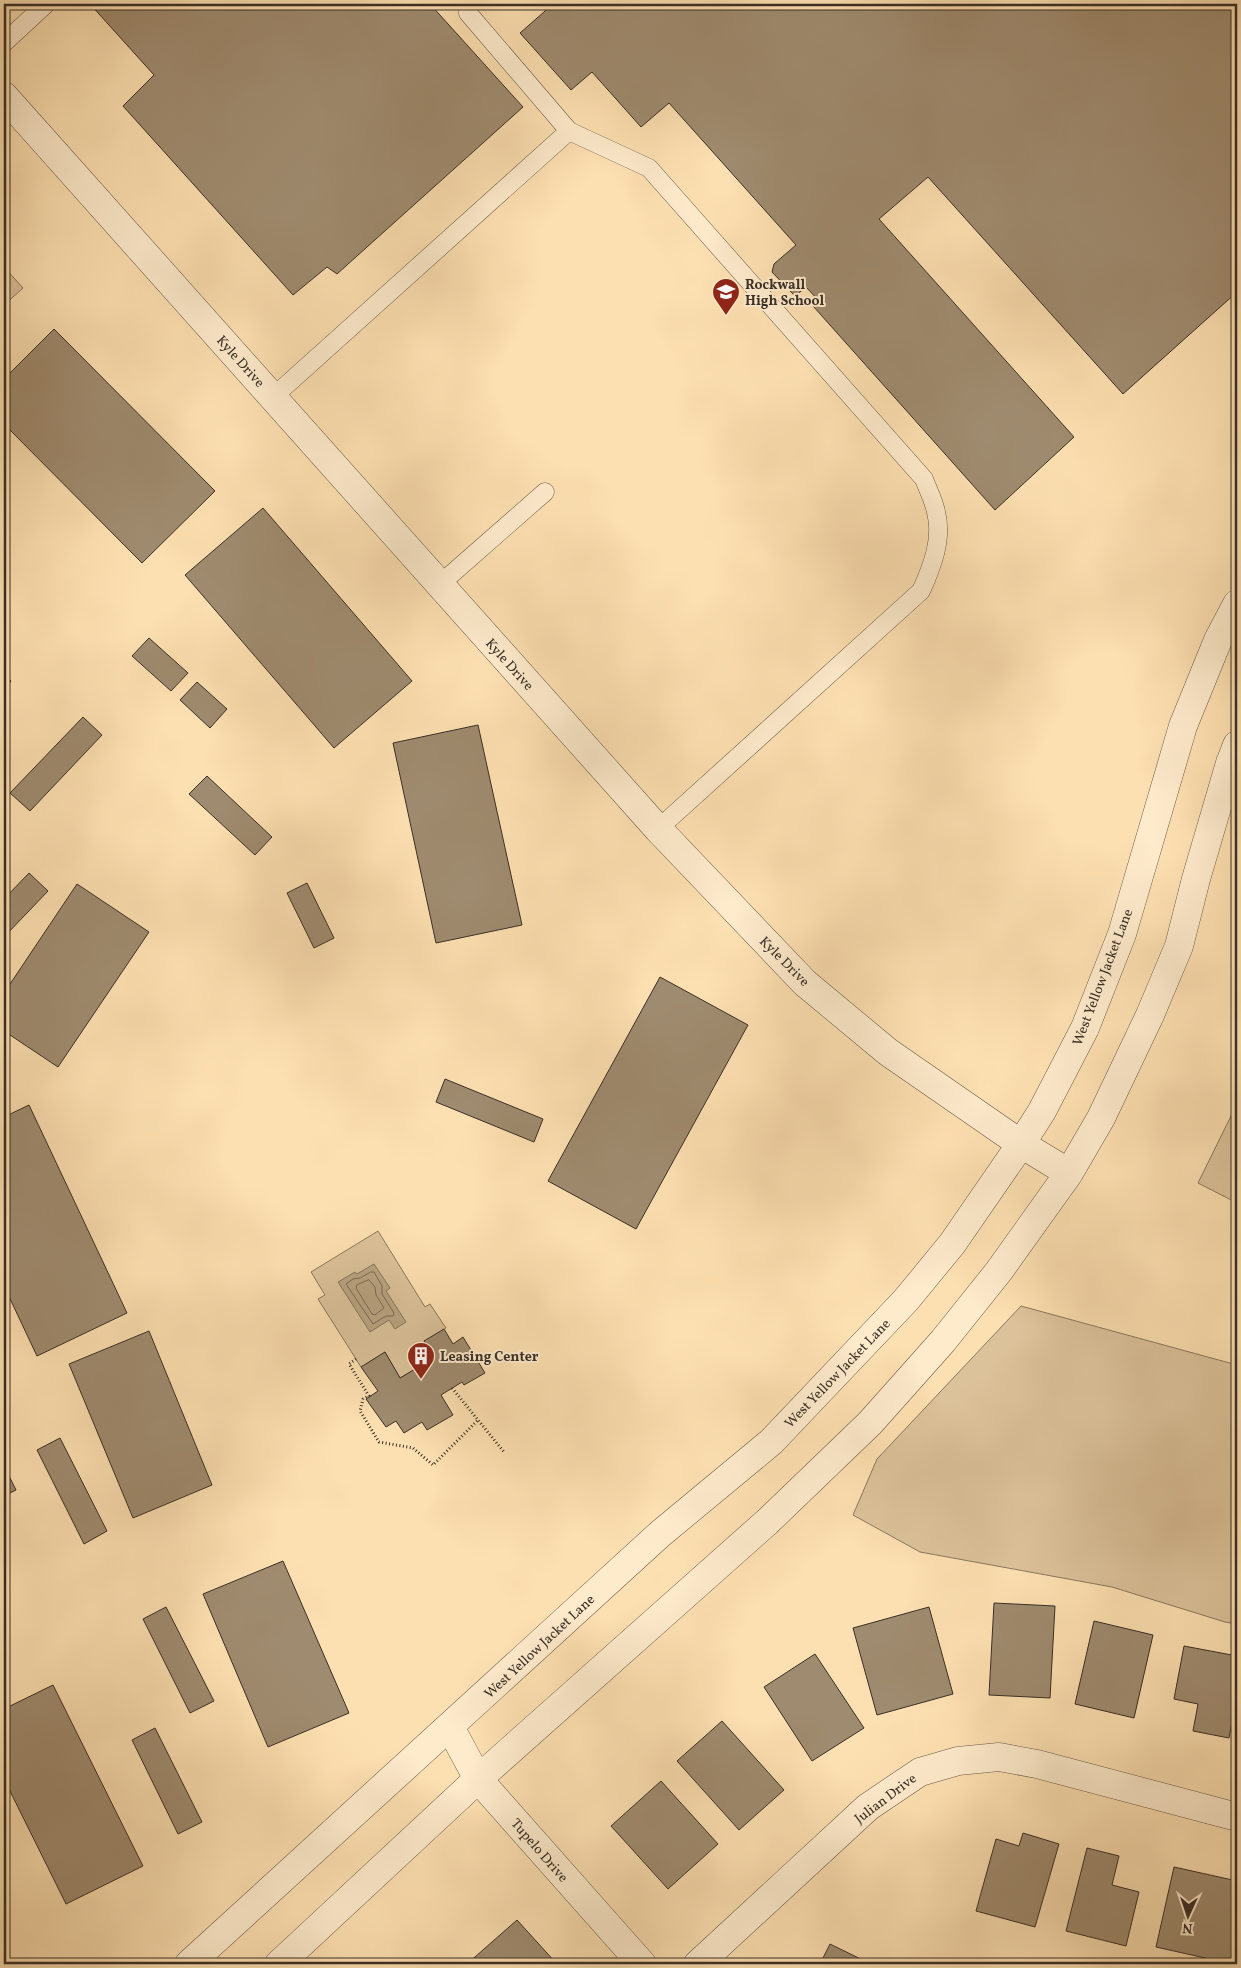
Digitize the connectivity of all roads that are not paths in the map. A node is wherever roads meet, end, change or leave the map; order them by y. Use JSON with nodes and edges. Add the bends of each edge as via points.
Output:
{"nodes":[{"id":1,"x":46,"y":4,"type":"edge"},
{"id":2,"x":467,"y":4,"type":"edge"},
{"id":3,"x":4,"y":43,"type":"edge"},
{"id":4,"x":4,"y":96,"type":"edge"},
{"id":5,"x":569,"y":131,"type":"junction"},
{"id":6,"x":273,"y":397,"type":"junction"},
{"id":7,"x":545,"y":492,"type":"dead end"},
{"id":8,"x":439,"y":585,"type":"junction"},
{"id":9,"x":1237,"y":604,"type":"edge"},
{"id":10,"x":1237,"y":745,"type":"edge"},
{"id":11,"x":658,"y":829,"type":"junction"},
{"id":12,"x":1021,"y":1144,"type":"junction"},
{"id":13,"x":1069,"y":1173,"type":"junction"},
{"id":14,"x":450,"y":1728,"type":"junction"},
{"id":15,"x":478,"y":1779,"type":"junction"},
{"id":16,"x":1237,"y":1817,"type":"edge"},
{"id":17,"x":189,"y":1964,"type":"edge"},
{"id":18,"x":279,"y":1964,"type":"edge"},
{"id":19,"x":642,"y":1964,"type":"edge"},
{"id":20,"x":698,"y":1964,"type":"edge"}],
"edges":[{"from":1,"to":3,"type":"lane"},
{"from":2,"to":5,"type":"lane","via":[[468,12]]},
{"from":4,"to":6,"type":"street","name":"Kyle Drive"},
{"from":5,"to":6,"type":"lane"},
{"from":5,"to":11,"type":"lane","via":[[649,168],[924,479],[937,513],[937,542],[931,569],[921,591]]},
{"from":6,"to":8,"type":"street","name":"Kyle Drive"},
{"from":7,"to":8,"type":"lane"},
{"from":8,"to":11,"type":"street","name":"Kyle Drive"},
{"from":9,"to":12,"type":"street","name":"West Yellow Jacket Lane","via":[[1218,640],[1183,726],[1122,934],[1085,1028],[1042,1112]]},
{"from":10,"to":13,"type":"street","via":[[1179,946],[1102,1118]]},
{"from":11,"to":12,"type":"street","name":"Kyle Drive","via":[[805,983],[888,1052]]},
{"from":12,"to":13,"type":"street","name":"Kyle Drive"},
{"from":12,"to":14,"type":"street","name":"West Yellow Jacket Lane","via":[[952,1244],[906,1300],[771,1442],[660,1534]]},
{"from":13,"to":15,"type":"street","via":[[999,1271],[870,1423],[767,1522]]},
{"from":14,"to":15,"type":"street","name":"Tupelo Drive"},
{"from":14,"to":17,"type":"street","name":"West Yellow Jacket Lane"},
{"from":15,"to":18,"type":"street"},
{"from":15,"to":19,"type":"street","name":"Tupelo Drive"},
{"from":16,"to":20,"type":"street","name":"Julian Drive","via":[[1000,1757],[958,1762],[920,1772],[868,1807]]}]}
